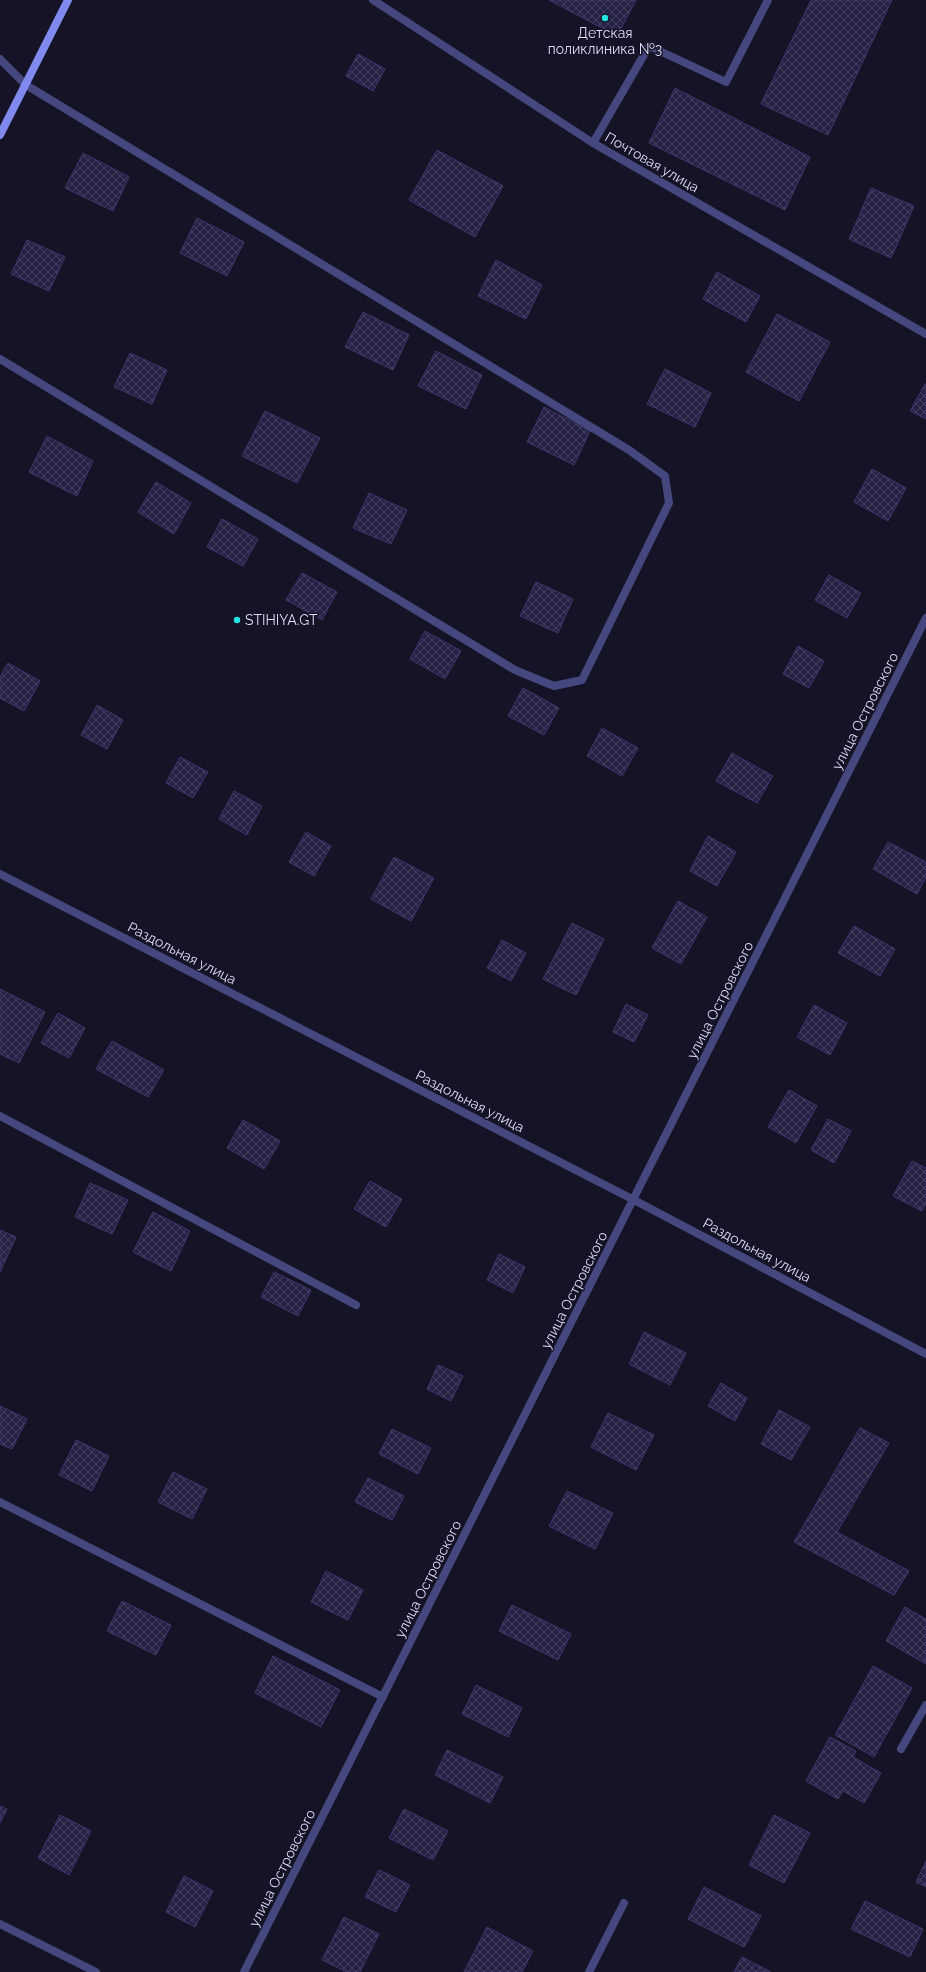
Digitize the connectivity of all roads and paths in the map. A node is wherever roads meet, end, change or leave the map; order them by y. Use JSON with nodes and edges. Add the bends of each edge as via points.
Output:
{"nodes":[{"id":1,"x":68,"y":0,"type":"edge"},
{"id":2,"x":373,"y":0,"type":"edge"},
{"id":3,"x":768,"y":0,"type":"edge"},
{"id":4,"x":0,"y":59,"type":"edge"},
{"id":5,"x":26,"y":85,"type":"junction"},
{"id":6,"x":0,"y":135,"type":"edge"},
{"id":7,"x":593,"y":143,"type":"junction"},
{"id":8,"x":926,"y":334,"type":"edge"},
{"id":9,"x":0,"y":359,"type":"edge"},
{"id":10,"x":926,"y":618,"type":"edge"},
{"id":11,"x":0,"y":874,"type":"edge"},
{"id":12,"x":0,"y":1116,"type":"edge"},
{"id":13,"x":634,"y":1200,"type":"junction"},
{"id":14,"x":356,"y":1306,"type":"dead end"},
{"id":15,"x":926,"y":1354,"type":"edge"},
{"id":16,"x":0,"y":1502,"type":"edge"},
{"id":17,"x":383,"y":1697,"type":"junction"},
{"id":18,"x":926,"y":1705,"type":"edge"},
{"id":19,"x":901,"y":1749,"type":"dead end"},
{"id":20,"x":624,"y":1903,"type":"dead end"},
{"id":21,"x":0,"y":1924,"type":"edge"},
{"id":22,"x":96,"y":1972,"type":"edge"},
{"id":23,"x":244,"y":1972,"type":"edge"},
{"id":24,"x":589,"y":1972,"type":"edge"}],
"edges":[{"from":1,"to":5,"type":"main road"},
{"from":2,"to":7,"type":"street","name":"Почтовая улица"},
{"from":3,"to":7,"type":"street","via":[[726,82],[649,46]]},
{"from":4,"to":5,"type":"street"},
{"from":5,"to":6,"type":"main road"},
{"from":5,"to":9,"type":"street","via":[[629,450],[665,476],[669,503],[582,680],[554,686],[515,670]]},
{"from":7,"to":8,"type":"street","name":"Почтовая улица"},
{"from":10,"to":13,"type":"street","name":"улица Островского"},
{"from":11,"to":13,"type":"street","name":"Раздольная улица"},
{"from":12,"to":14,"type":"street"},
{"from":13,"to":15,"type":"street","name":"Раздольная улица"},
{"from":13,"to":17,"type":"street","name":"улица Островского"},
{"from":16,"to":17,"type":"street"},
{"from":17,"to":23,"type":"street","name":"улица Островского"},
{"from":18,"to":19,"type":"street"},
{"from":20,"to":24,"type":"street"},
{"from":21,"to":22,"type":"street"}]}
